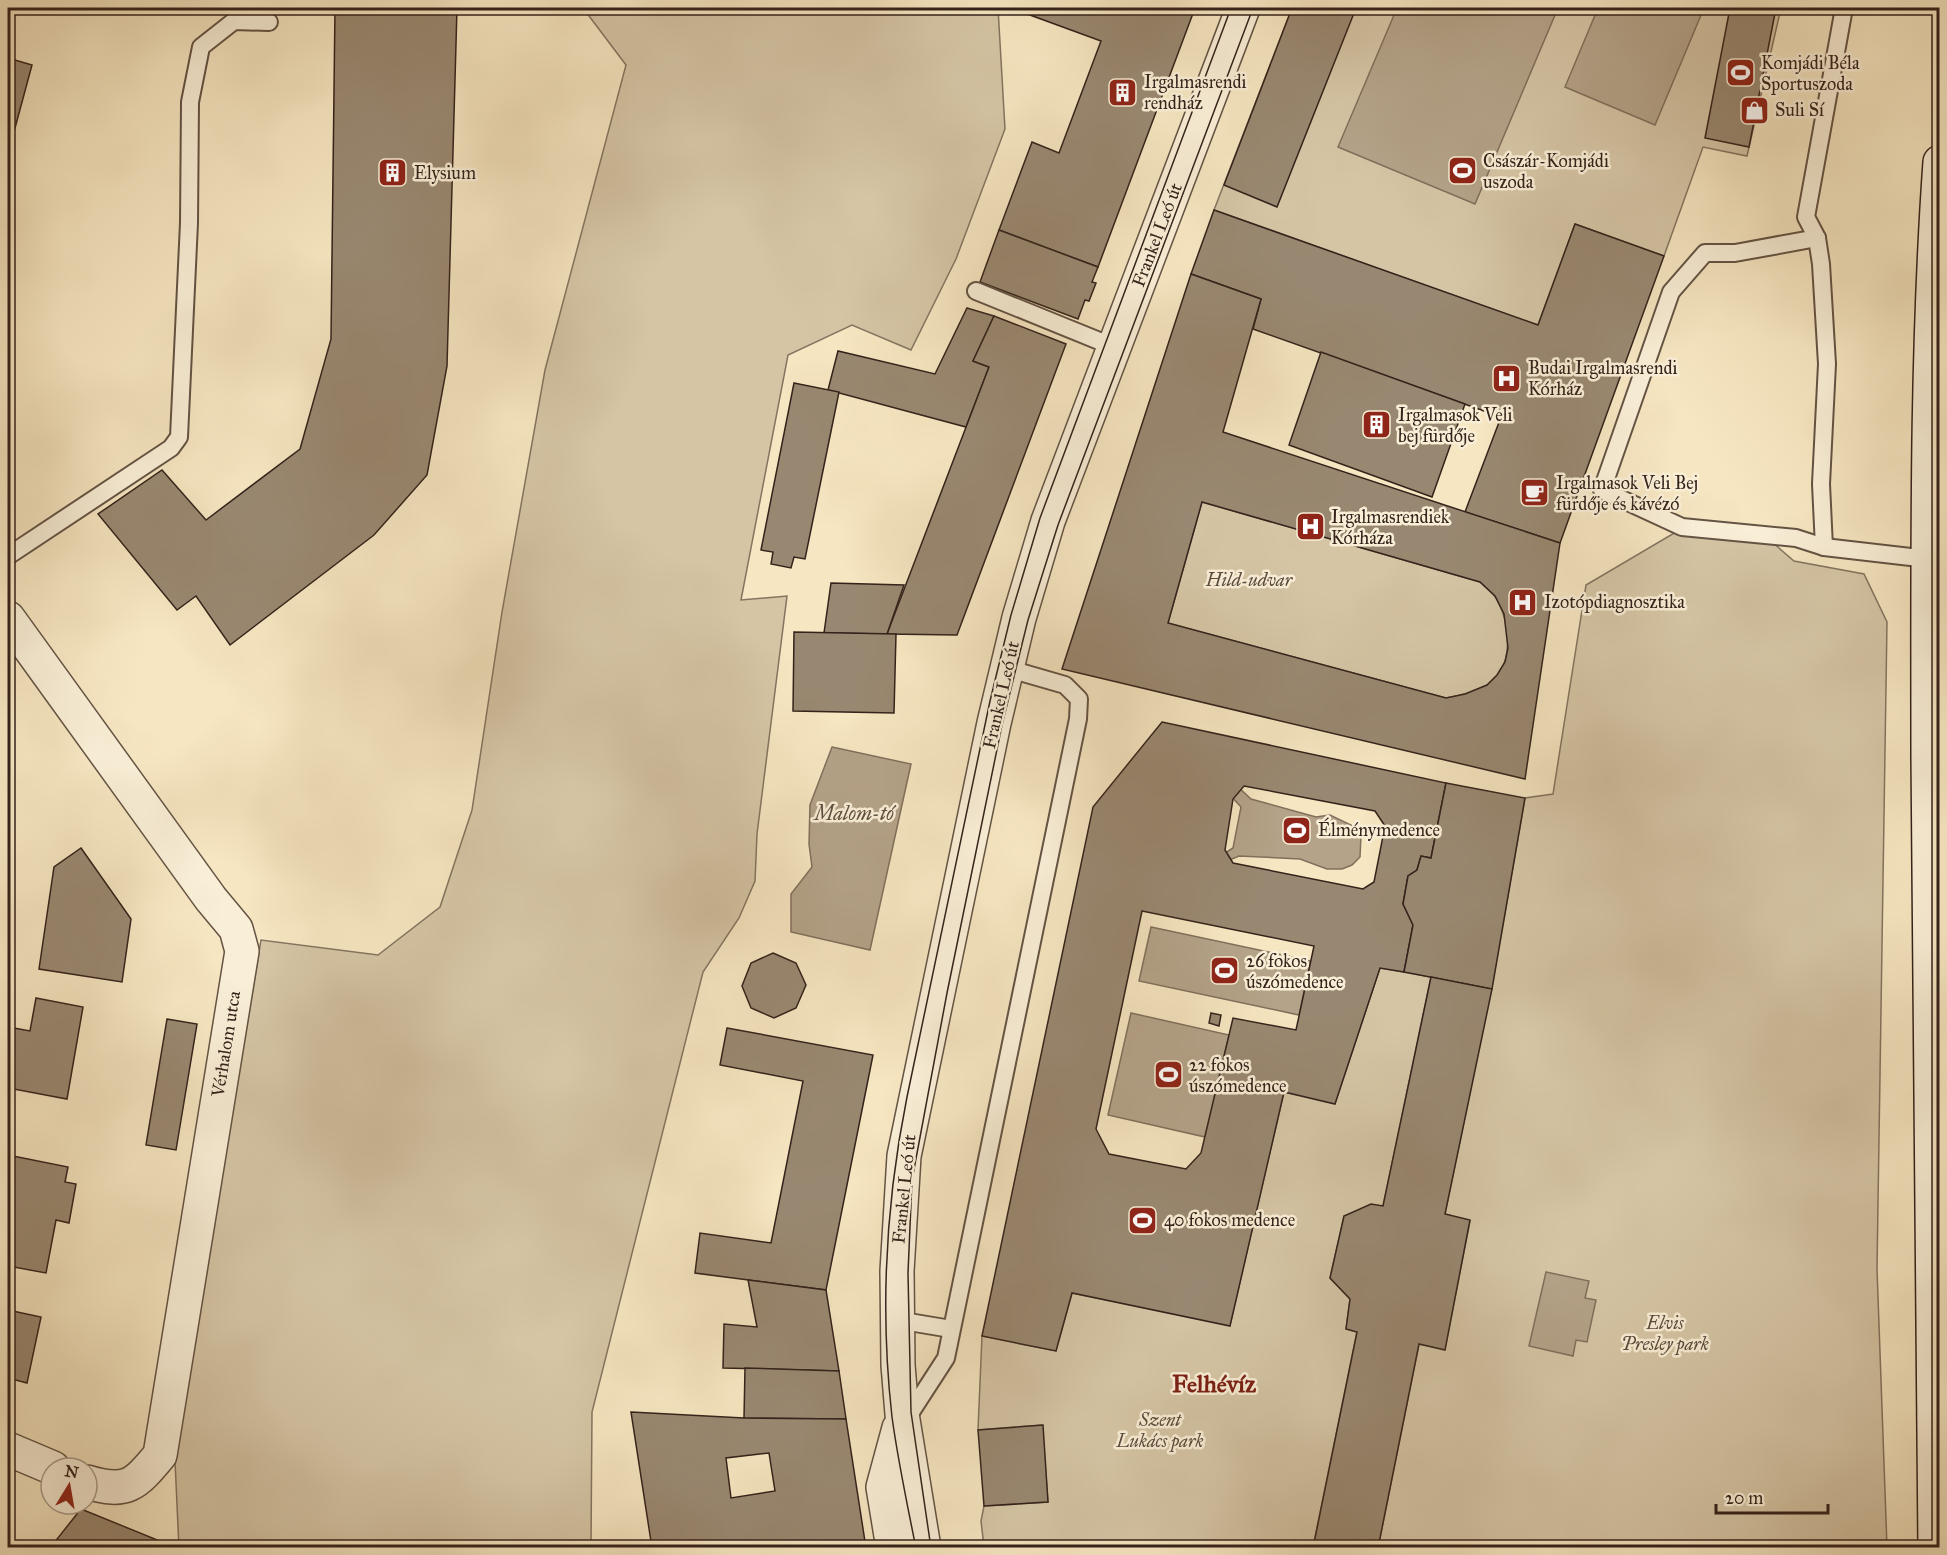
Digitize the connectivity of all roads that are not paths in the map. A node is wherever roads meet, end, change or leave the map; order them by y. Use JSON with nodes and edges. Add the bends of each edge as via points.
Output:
{"nodes":[{"id":1,"x":1243,"y":8,"type":"edge"},
{"id":2,"x":1844,"y":8,"type":"edge"},
{"id":3,"x":269,"y":22,"type":"dead end"},
{"id":4,"x":1940,"y":162,"type":"edge"},
{"id":5,"x":1817,"y":238,"type":"junction"},
{"id":6,"x":976,"y":291,"type":"dead end"},
{"id":7,"x":1114,"y":347,"type":"junction"},
{"id":8,"x":1824,"y":547,"type":"junction"},
{"id":9,"x":8,"y":556,"type":"edge"},
{"id":10,"x":1928,"y":559,"type":"junction"},
{"id":11,"x":8,"y":618,"type":"edge"},
{"id":12,"x":1006,"y":668,"type":"junction"},
{"id":13,"x":897,"y":1320,"type":"junction"},
{"id":14,"x":951,"y":1329,"type":"junction"},
{"id":15,"x":902,"y":1414,"type":"junction"},
{"id":16,"x":8,"y":1449,"type":"edge"},
{"id":17,"x":39,"y":1462,"type":"edge"},
{"id":18,"x":99,"y":1486,"type":"edge"},
{"id":19,"x":893,"y":1548,"type":"edge"},
{"id":20,"x":924,"y":1548,"type":"edge"},
{"id":21,"x":1935,"y":1548,"type":"edge"}],
"edges":[{"from":1,"to":7,"type":"street","name":"Frankel Leó út"},
{"from":2,"to":5,"type":"lane","via":[[1806,217]]},
{"from":3,"to":9,"type":"lane","via":[[234,21],[201,47],[190,102],[179,437],[171,448]]},
{"from":4,"to":10,"type":"street","via":[[1930,339]]},
{"from":5,"to":8,"type":"lane","via":[[1827,364],[1821,484]]},
{"from":5,"to":8,"type":"lane","via":[[1735,253],[1705,253],[1671,292],[1602,490],[1682,527],[1796,538]]},
{"from":6,"to":7,"type":"lane"},
{"from":7,"to":12,"type":"street","name":"Frankel Leó út","via":[[1048,521]]},
{"from":8,"to":10,"type":"lane"},
{"from":10,"to":21,"type":"street","via":[[1929,1129]]},
{"from":11,"to":18,"type":"street","name":"Vérhalom utca","via":[[236,929],[242,951],[160,1455],[129,1486]]},
{"from":12,"to":13,"type":"street","name":"Frankel Leó út","via":[[904,1156]]},
{"from":12,"to":14,"type":"lane","via":[[1065,685],[1079,699],[1078,719]]},
{"from":13,"to":14,"type":"lane"},
{"from":13,"to":15,"type":"street","name":"Frankel Leó út"},
{"from":14,"to":15,"type":"lane","via":[[946,1358],[911,1412]]},
{"from":15,"to":19,"type":"street","name":"Frankel Leó út","via":[[883,1487]]},
{"from":15,"to":20,"type":"street","name":"Frankel Leó út"},
{"from":16,"to":17,"type":"street"}]}
